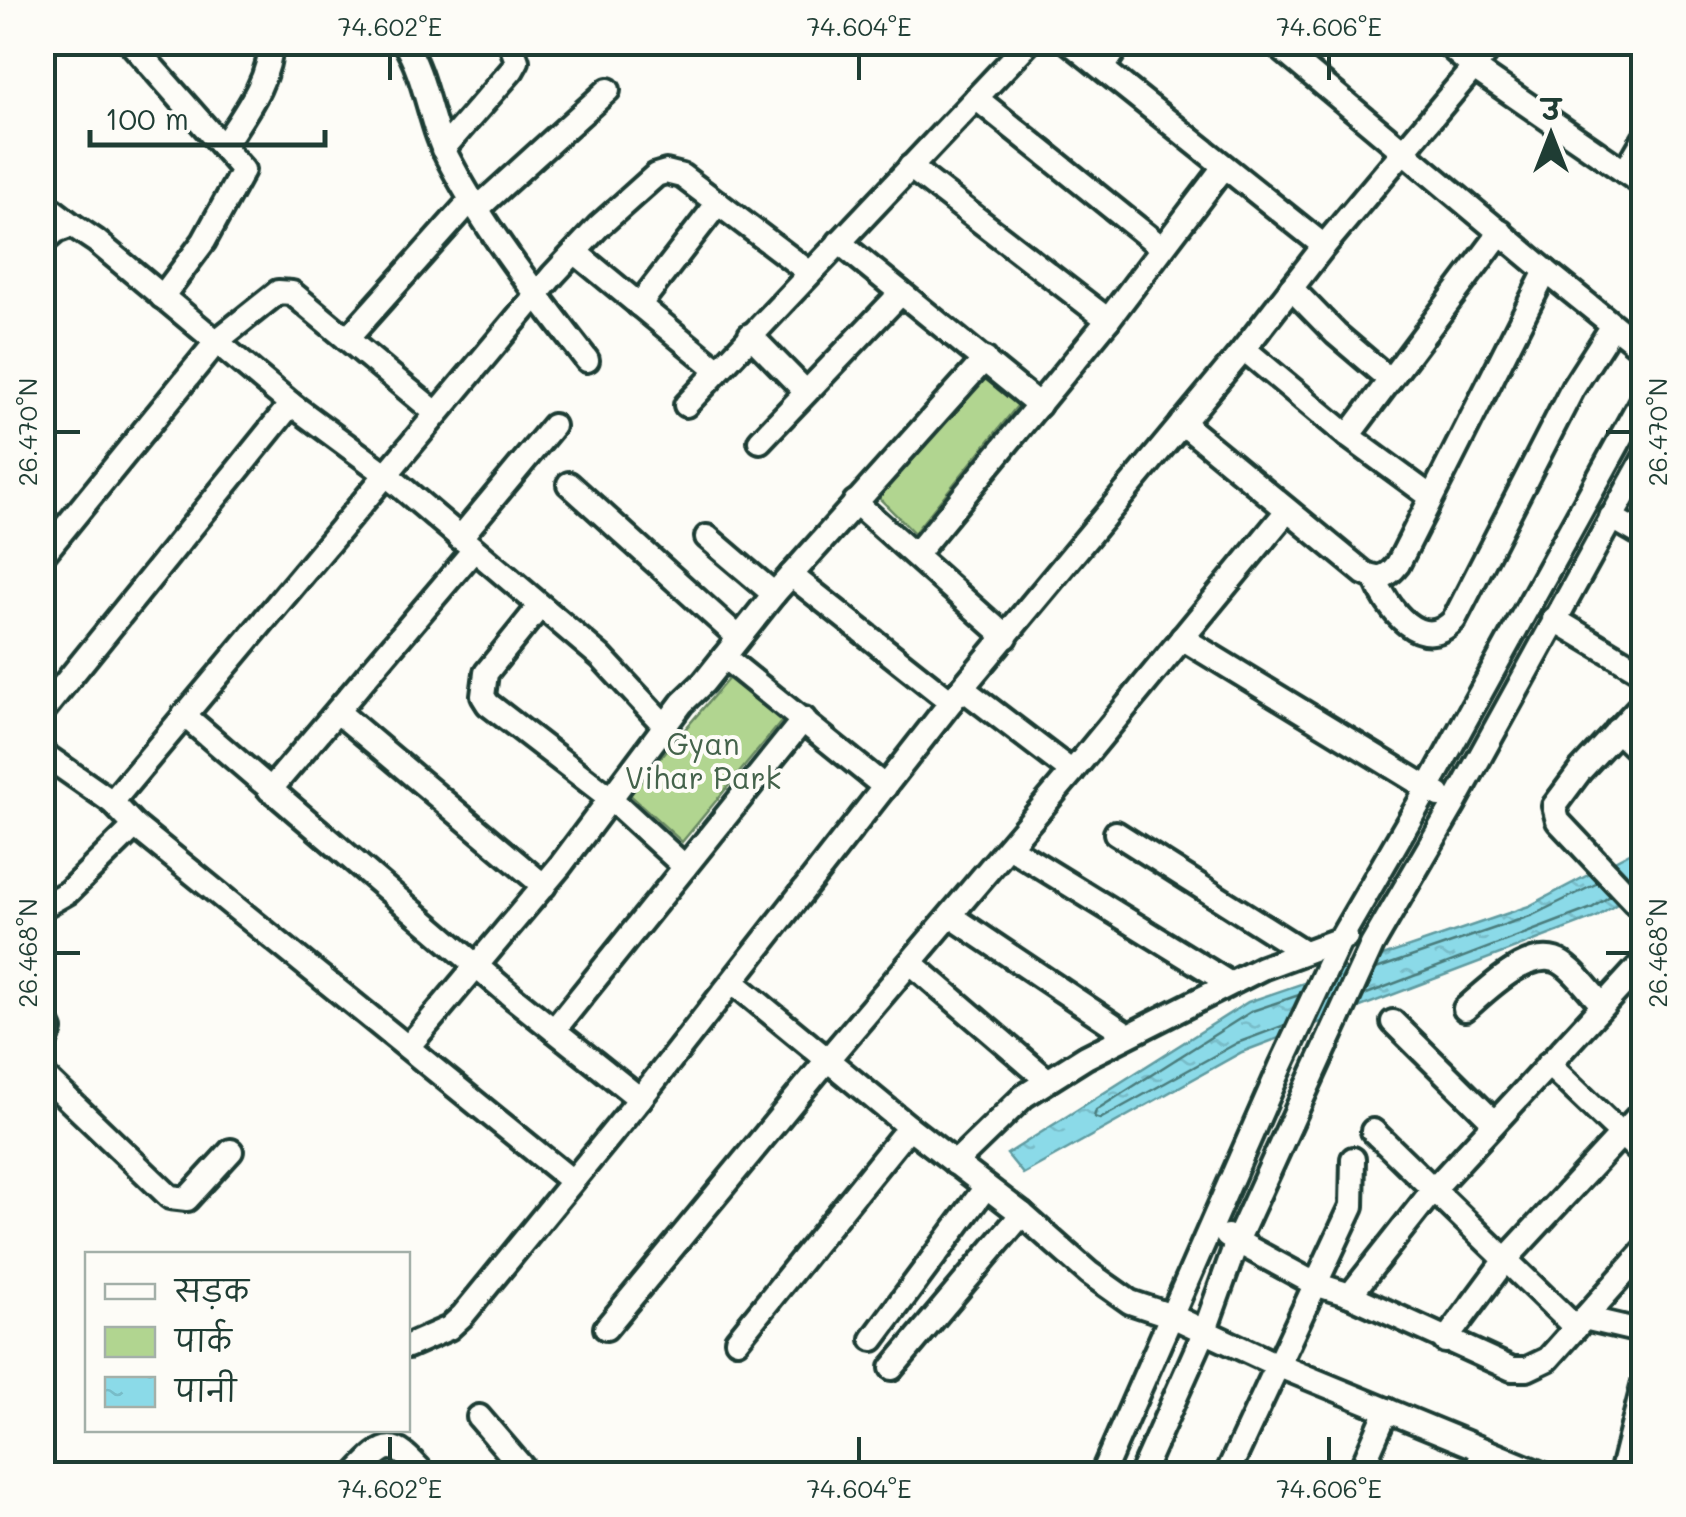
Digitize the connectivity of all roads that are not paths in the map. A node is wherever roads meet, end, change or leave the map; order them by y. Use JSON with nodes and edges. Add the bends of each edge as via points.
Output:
{"nodes":[{"id":1,"x":271,"y":42,"type":"edge"},
{"id":2,"x":404,"y":42,"type":"edge"},
{"id":3,"x":510,"y":42,"type":"edge"},
{"id":4,"x":1029,"y":42,"type":"edge"},
{"id":5,"x":1069,"y":42,"type":"edge"},
{"id":6,"x":1120,"y":42,"type":"edge"},
{"id":7,"x":1272,"y":42,"type":"edge"},
{"id":8,"x":1445,"y":42,"type":"edge"},
{"id":9,"x":1495,"y":42,"type":"edge"},
{"id":10,"x":137,"y":45,"type":"edge"},
{"id":11,"x":1103,"y":68,"type":"junction"},
{"id":12,"x":1474,"y":68,"type":"junction"},
{"id":13,"x":608,"y":90,"type":"dead end"},
{"id":14,"x":976,"y":98,"type":"junction"},
{"id":15,"x":1644,"y":138,"type":"edge"},
{"id":16,"x":222,"y":148,"type":"junction"},
{"id":17,"x":443,"y":149,"type":"junction"},
{"id":18,"x":1404,"y":152,"type":"junction"},
{"id":19,"x":910,"y":167,"type":"junction"},
{"id":20,"x":1224,"y":167,"type":"junction"},
{"id":21,"x":1634,"y":178,"type":"edge"},
{"id":22,"x":42,"y":202,"type":"edge"},
{"id":23,"x":475,"y":203,"type":"junction"},
{"id":24,"x":718,"y":203,"type":"junction"},
{"id":25,"x":72,"y":224,"type":"junction"},
{"id":26,"x":1501,"y":232,"type":"junction"},
{"id":27,"x":839,"y":242,"type":"junction"},
{"id":28,"x":42,"y":243,"type":"edge"},
{"id":29,"x":1324,"y":246,"type":"junction"},
{"id":30,"x":1161,"y":247,"type":"junction"},
{"id":31,"x":575,"y":252,"type":"junction"},
{"id":32,"x":1546,"y":271,"type":"junction"},
{"id":33,"x":810,"y":273,"type":"junction"},
{"id":34,"x":138,"y":276,"type":"junction"},
{"id":35,"x":177,"y":277,"type":"junction"},
{"id":36,"x":1290,"y":288,"type":"junction"},
{"id":37,"x":901,"y":293,"type":"junction"},
{"id":38,"x":536,"y":295,"type":"junction"},
{"id":39,"x":162,"y":297,"type":"junction"},
{"id":40,"x":639,"y":305,"type":"junction"},
{"id":41,"x":1108,"y":320,"type":"junction"},
{"id":42,"x":1612,"y":326,"type":"junction"},
{"id":43,"x":750,"y":335,"type":"junction"},
{"id":44,"x":347,"y":339,"type":"junction"},
{"id":45,"x":218,"y":340,"type":"junction"},
{"id":46,"x":1244,"y":350,"type":"junction"},
{"id":47,"x":1644,"y":350,"type":"edge"},
{"id":48,"x":588,"y":360,"type":"dead end"},
{"id":49,"x":985,"y":360,"type":"junction"},
{"id":50,"x":718,"y":368,"type":"junction"},
{"id":51,"x":1390,"y":380,"type":"junction"},
{"id":52,"x":806,"y":392,"type":"junction"},
{"id":53,"x":1644,"y":396,"type":"edge"},
{"id":54,"x":290,"y":404,"type":"junction"},
{"id":55,"x":686,"y":404,"type":"dead end"},
{"id":56,"x":1040,"y":404,"type":"junction"},
{"id":57,"x":436,"y":412,"type":"junction"},
{"id":58,"x":1182,"y":423,"type":"junction"},
{"id":59,"x":553,"y":426,"type":"dead end"},
{"id":60,"x":1348,"y":436,"type":"junction"},
{"id":61,"x":760,"y":440,"type":"dead end"},
{"id":62,"x":1644,"y":458,"type":"edge"},
{"id":63,"x":386,"y":476,"type":"junction"},
{"id":64,"x":569,"y":484,"type":"dead end"},
{"id":65,"x":1431,"y":497,"type":"junction"},
{"id":66,"x":856,"y":502,"type":"junction"},
{"id":67,"x":1287,"y":511,"type":"junction"},
{"id":68,"x":1611,"y":517,"type":"junction"},
{"id":69,"x":1644,"y":536,"type":"edge"},
{"id":70,"x":707,"y":537,"type":"dead end"},
{"id":71,"x":467,"y":545,"type":"junction"},
{"id":72,"x":916,"y":554,"type":"junction"},
{"id":73,"x":42,"y":556,"type":"edge"},
{"id":74,"x":791,"y":574,"type":"junction"},
{"id":75,"x":1374,"y":578,"type":"junction"},
{"id":76,"x":774,"y":594,"type":"junction"},
{"id":77,"x":540,"y":606,"type":"junction"},
{"id":78,"x":1554,"y":618,"type":"junction"},
{"id":79,"x":1006,"y":637,"type":"junction"},
{"id":80,"x":738,"y":638,"type":"junction"},
{"id":81,"x":1182,"y":638,"type":"junction"},
{"id":82,"x":724,"y":657,"type":"junction"},
{"id":83,"x":1644,"y":673,"type":"edge"},
{"id":84,"x":956,"y":695,"type":"junction"},
{"id":85,"x":1644,"y":702,"type":"edge"},
{"id":86,"x":42,"y":712,"type":"edge"},
{"id":87,"x":338,"y":712,"type":"junction"},
{"id":88,"x":184,"y":715,"type":"junction"},
{"id":89,"x":804,"y":719,"type":"junction"},
{"id":90,"x":666,"y":726,"type":"junction"},
{"id":91,"x":1617,"y":730,"type":"junction"},
{"id":92,"x":44,"y":756,"type":"edge"},
{"id":93,"x":1644,"y":756,"type":"edge"},
{"id":94,"x":1072,"y":772,"type":"junction"},
{"id":95,"x":885,"y":786,"type":"junction"},
{"id":96,"x":1428,"y":788,"type":"junction"},
{"id":97,"x":270,"y":790,"type":"junction"},
{"id":98,"x":610,"y":798,"type":"junction"},
{"id":99,"x":112,"y":802,"type":"junction"},
{"id":100,"x":1454,"y":804,"type":"junction"},
{"id":101,"x":135,"y":826,"type":"junction"},
{"id":102,"x":1116,"y":833,"type":"dead end"},
{"id":103,"x":1009,"y":847,"type":"junction"},
{"id":104,"x":685,"y":867,"type":"junction"},
{"id":105,"x":544,"y":886,"type":"junction"},
{"id":106,"x":46,"y":906,"type":"edge"},
{"id":107,"x":1644,"y":912,"type":"edge"},
{"id":108,"x":951,"y":916,"type":"junction"},
{"id":109,"x":1376,"y":937,"type":"junction"},
{"id":110,"x":1337,"y":947,"type":"junction"},
{"id":111,"x":1304,"y":952,"type":"junction"},
{"id":112,"x":1644,"y":961,"type":"edge"},
{"id":113,"x":911,"y":962,"type":"junction"},
{"id":114,"x":477,"y":966,"type":"junction"},
{"id":115,"x":733,"y":982,"type":"junction"},
{"id":116,"x":1229,"y":984,"type":"junction"},
{"id":117,"x":1602,"y":1004,"type":"junction"},
{"id":118,"x":1465,"y":1009,"type":"dead end"},
{"id":119,"x":42,"y":1013,"type":"edge"},
{"id":120,"x":1393,"y":1022,"type":"dead end"},
{"id":121,"x":554,"y":1030,"type":"junction"},
{"id":122,"x":1128,"y":1035,"type":"junction"},
{"id":123,"x":408,"y":1046,"type":"junction"},
{"id":124,"x":42,"y":1048,"type":"edge"},
{"id":125,"x":828,"y":1059,"type":"junction"},
{"id":126,"x":1548,"y":1064,"type":"junction"},
{"id":127,"x":42,"y":1074,"type":"edge"},
{"id":128,"x":1046,"y":1080,"type":"junction"},
{"id":129,"x":640,"y":1099,"type":"junction"},
{"id":130,"x":1644,"y":1110,"type":"edge"},
{"id":131,"x":1494,"y":1122,"type":"junction"},
{"id":132,"x":909,"y":1127,"type":"junction"},
{"id":133,"x":1374,"y":1131,"type":"dead end"},
{"id":134,"x":1621,"y":1134,"type":"junction"},
{"id":135,"x":230,"y":1151,"type":"dead end"},
{"id":136,"x":1644,"y":1156,"type":"edge"},
{"id":137,"x":1353,"y":1159,"type":"dead end"},
{"id":138,"x":955,"y":1162,"type":"junction"},
{"id":139,"x":572,"y":1181,"type":"junction"},
{"id":140,"x":989,"y":1189,"type":"junction"},
{"id":141,"x":1432,"y":1190,"type":"junction"},
{"id":142,"x":1017,"y":1211,"type":"junction"},
{"id":143,"x":1210,"y":1228,"type":"junction"},
{"id":144,"x":1237,"y":1241,"type":"junction"},
{"id":145,"x":1644,"y":1250,"type":"edge"},
{"id":146,"x":1505,"y":1260,"type":"junction"},
{"id":147,"x":1315,"y":1284,"type":"junction"},
{"id":148,"x":1350,"y":1295,"type":"junction"},
{"id":149,"x":1172,"y":1316,"type":"junction"},
{"id":150,"x":1580,"y":1323,"type":"junction"},
{"id":151,"x":606,"y":1328,"type":"dead end"},
{"id":152,"x":1644,"y":1332,"type":"edge"},
{"id":153,"x":1204,"y":1333,"type":"junction"},
{"id":154,"x":873,"y":1339,"type":"dead end"},
{"id":155,"x":737,"y":1340,"type":"dead end"},
{"id":156,"x":1445,"y":1341,"type":"junction"},
{"id":157,"x":410,"y":1345,"type":"edge"},
{"id":158,"x":1277,"y":1366,"type":"junction"},
{"id":159,"x":892,"y":1368,"type":"dead end"},
{"id":160,"x":1644,"y":1383,"type":"edge"},
{"id":161,"x":1387,"y":1410,"type":"junction"},
{"id":162,"x":478,"y":1417,"type":"dead end"},
{"id":163,"x":1639,"y":1424,"type":"edge"},
{"id":164,"x":1484,"y":1451,"type":"junction"},
{"id":165,"x":356,"y":1474,"type":"edge"},
{"id":166,"x":424,"y":1474,"type":"edge"},
{"id":167,"x":528,"y":1474,"type":"edge"},
{"id":168,"x":1102,"y":1474,"type":"edge"},
{"id":169,"x":1141,"y":1474,"type":"edge"},
{"id":170,"x":1226,"y":1474,"type":"edge"},
{"id":171,"x":1359,"y":1474,"type":"edge"},
{"id":172,"x":1474,"y":1474,"type":"edge"},
{"id":173,"x":1542,"y":1474,"type":"edge"},
{"id":174,"x":1620,"y":1474,"type":"edge"}],
"edges":[{"from":1,"to":16,"type":"street","via":[[260,88]]},
{"from":2,"to":17,"type":"street"},
{"from":3,"to":17,"type":"street","via":[[517,60],[512,70]]},
{"from":4,"to":14,"type":"street"},
{"from":5,"to":11,"type":"street"},
{"from":6,"to":11,"type":"street"},
{"from":7,"to":18,"type":"street"},
{"from":8,"to":12,"type":"street"},
{"from":9,"to":12,"type":"street"},
{"from":10,"to":16,"type":"street"},
{"from":11,"to":20,"type":"street"},
{"from":12,"to":18,"type":"street"},
{"from":12,"to":21,"type":"street"},
{"from":13,"to":23,"type":"street"},
{"from":14,"to":19,"type":"street"},
{"from":14,"to":30,"type":"street"},
{"from":15,"to":21,"type":"street"},
{"from":16,"to":35,"type":"street","via":[[243,170]]},
{"from":17,"to":23,"type":"street"},
{"from":18,"to":26,"type":"street"},
{"from":18,"to":29,"type":"street"},
{"from":19,"to":27,"type":"street"},
{"from":19,"to":41,"type":"street"},
{"from":20,"to":29,"type":"street"},
{"from":20,"to":30,"type":"street"},
{"from":22,"to":25,"type":"street"},
{"from":23,"to":38,"type":"street"},
{"from":23,"to":44,"type":"street"},
{"from":24,"to":31,"type":"street","via":[[682,176],[656,175]]},
{"from":24,"to":33,"type":"street"},
{"from":24,"to":40,"type":"street"},
{"from":25,"to":28,"type":"street"},
{"from":25,"to":34,"type":"street"},
{"from":26,"to":32,"type":"street"},
{"from":26,"to":51,"type":"street"},
{"from":27,"to":33,"type":"street"},
{"from":27,"to":37,"type":"street"},
{"from":29,"to":36,"type":"street"},
{"from":30,"to":41,"type":"street"},
{"from":31,"to":38,"type":"street"},
{"from":31,"to":40,"type":"street"},
{"from":32,"to":42,"type":"street"},
{"from":32,"to":65,"type":"street"},
{"from":33,"to":43,"type":"street"},
{"from":34,"to":35,"type":"street"},
{"from":34,"to":39,"type":"street"},
{"from":35,"to":39,"type":"street"},
{"from":36,"to":46,"type":"street"},
{"from":36,"to":51,"type":"street"},
{"from":37,"to":49,"type":"street"},
{"from":37,"to":52,"type":"street"},
{"from":38,"to":48,"type":"street"},
{"from":38,"to":57,"type":"street"},
{"from":39,"to":45,"type":"street"},
{"from":40,"to":50,"type":"street"},
{"from":41,"to":56,"type":"street"},
{"from":42,"to":47,"type":"street"},
{"from":42,"to":75,"type":"street","via":[[1573,388],[1454,620],[1436,632],[1404,622]]},
{"from":43,"to":50,"type":"street"},
{"from":43,"to":52,"type":"street"},
{"from":44,"to":45,"type":"street","via":[[286,291]]},
{"from":44,"to":57,"type":"street"},
{"from":45,"to":54,"type":"street"},
{"from":45,"to":73,"type":"street"},
{"from":46,"to":58,"type":"street"},
{"from":46,"to":60,"type":"street"},
{"from":49,"to":56,"type":"street"},
{"from":49,"to":66,"type":"street"},
{"from":50,"to":55,"type":"street"},
{"from":51,"to":60,"type":"street"},
{"from":52,"to":61,"type":"street"},
{"from":53,"to":96,"type":"street"},
{"from":54,"to":63,"type":"street"},
{"from":54,"to":86,"type":"street"},
{"from":56,"to":72,"type":"street"},
{"from":57,"to":63,"type":"street"},
{"from":58,"to":67,"type":"street"},
{"from":58,"to":79,"type":"street"},
{"from":59,"to":71,"type":"street"},
{"from":60,"to":65,"type":"street"},
{"from":62,"to":68,"type":"street"},
{"from":63,"to":71,"type":"street"},
{"from":63,"to":88,"type":"street"},
{"from":64,"to":80,"type":"street"},
{"from":65,"to":75,"type":"street","via":[[1398,564]]},
{"from":66,"to":72,"type":"street"},
{"from":66,"to":74,"type":"street"},
{"from":67,"to":75,"type":"street"},
{"from":67,"to":81,"type":"street"},
{"from":68,"to":69,"type":"street"},
{"from":68,"to":78,"type":"street"},
{"from":70,"to":76,"type":"street"},
{"from":71,"to":77,"type":"street"},
{"from":71,"to":87,"type":"street"},
{"from":72,"to":79,"type":"street"},
{"from":74,"to":76,"type":"street"},
{"from":74,"to":84,"type":"street"},
{"from":76,"to":80,"type":"street"},
{"from":77,"to":90,"type":"street"},
{"from":77,"to":98,"type":"street","via":[[486,673],[482,696]]},
{"from":78,"to":83,"type":"street"},
{"from":78,"to":100,"type":"street"},
{"from":79,"to":84,"type":"street"},
{"from":80,"to":82,"type":"street"},
{"from":81,"to":94,"type":"street"},
{"from":81,"to":96,"type":"street"},
{"from":82,"to":89,"type":"street"},
{"from":82,"to":90,"type":"street"},
{"from":84,"to":94,"type":"street"},
{"from":84,"to":95,"type":"street"},
{"from":85,"to":91,"type":"street"},
{"from":87,"to":97,"type":"street"},
{"from":87,"to":105,"type":"street"},
{"from":88,"to":97,"type":"street"},
{"from":88,"to":99,"type":"street"},
{"from":89,"to":95,"type":"street"},
{"from":89,"to":104,"type":"street"},
{"from":90,"to":98,"type":"street"},
{"from":91,"to":93,"type":"street"},
{"from":91,"to":107,"type":"street","via":[[1558,796],[1554,813]]},
{"from":92,"to":99,"type":"street"},
{"from":94,"to":103,"type":"street"},
{"from":95,"to":115,"type":"street"},
{"from":96,"to":100,"type":"street"},
{"from":96,"to":110,"type":"street"},
{"from":97,"to":114,"type":"street"},
{"from":98,"to":104,"type":"street"},
{"from":98,"to":105,"type":"street"},
{"from":99,"to":101,"type":"street"},
{"from":100,"to":109,"type":"street"},
{"from":101,"to":106,"type":"street"},
{"from":101,"to":123,"type":"street"},
{"from":102,"to":111,"type":"street"},
{"from":103,"to":108,"type":"street"},
{"from":103,"to":116,"type":"street"},
{"from":104,"to":121,"type":"street"},
{"from":105,"to":114,"type":"street"},
{"from":108,"to":113,"type":"street"},
{"from":108,"to":122,"type":"street"},
{"from":109,"to":110,"type":"street"},
{"from":109,"to":144,"type":"street"},
{"from":110,"to":111,"type":"street"},
{"from":110,"to":143,"type":"street"},
{"from":111,"to":116,"type":"street"},
{"from":112,"to":117,"type":"street"},
{"from":113,"to":125,"type":"street"},
{"from":113,"to":128,"type":"street"},
{"from":114,"to":121,"type":"street"},
{"from":114,"to":123,"type":"street"},
{"from":115,"to":125,"type":"street"},
{"from":115,"to":129,"type":"street"},
{"from":116,"to":122,"type":"street"},
{"from":117,"to":118,"type":"street","via":[[1564,966],[1546,960],[1511,971]]},
{"from":117,"to":126,"type":"street"},
{"from":119,"to":124,"type":"street","via":[[50,1030]]},
{"from":120,"to":131,"type":"street"},
{"from":121,"to":129,"type":"street"},
{"from":122,"to":128,"type":"street"},
{"from":123,"to":139,"type":"street"},
{"from":125,"to":132,"type":"street"},
{"from":125,"to":151,"type":"street"},
{"from":126,"to":131,"type":"street"},
{"from":126,"to":134,"type":"street"},
{"from":127,"to":135,"type":"street","via":[[170,1197],[186,1199]]},
{"from":128,"to":138,"type":"street"},
{"from":129,"to":139,"type":"street"},
{"from":130,"to":134,"type":"street"},
{"from":131,"to":141,"type":"street"},
{"from":132,"to":138,"type":"street"},
{"from":132,"to":155,"type":"street"},
{"from":133,"to":141,"type":"street"},
{"from":134,"to":136,"type":"street"},
{"from":134,"to":146,"type":"street"},
{"from":137,"to":147,"type":"street","via":[[1352,1206]]},
{"from":138,"to":140,"type":"street"},
{"from":139,"to":157,"type":"street","via":[[463,1315]]},
{"from":140,"to":142,"type":"street"},
{"from":140,"to":154,"type":"street"},
{"from":141,"to":146,"type":"street"},
{"from":141,"to":148,"type":"street"},
{"from":142,"to":149,"type":"street","via":[[1130,1302]]},
{"from":142,"to":159,"type":"street"},
{"from":143,"to":144,"type":"street"},
{"from":143,"to":149,"type":"street"},
{"from":144,"to":147,"type":"street"},
{"from":144,"to":153,"type":"street"},
{"from":145,"to":150,"type":"street"},
{"from":146,"to":150,"type":"street"},
{"from":146,"to":156,"type":"street"},
{"from":147,"to":148,"type":"street"},
{"from":147,"to":158,"type":"street"},
{"from":148,"to":156,"type":"street"},
{"from":149,"to":153,"type":"street"},
{"from":149,"to":168,"type":"street"},
{"from":150,"to":152,"type":"street"},
{"from":150,"to":156,"type":"street","via":[[1548,1359],[1527,1369]]},
{"from":153,"to":158,"type":"street"},
{"from":153,"to":169,"type":"street"},
{"from":158,"to":161,"type":"street"},
{"from":158,"to":170,"type":"street"},
{"from":160,"to":163,"type":"street"},
{"from":161,"to":164,"type":"street"},
{"from":161,"to":171,"type":"street"},
{"from":162,"to":167,"type":"street"},
{"from":163,"to":174,"type":"street"},
{"from":164,"to":172,"type":"street"},
{"from":164,"to":173,"type":"street"},
{"from":165,"to":166,"type":"street","via":[[389,1446]]}]}
